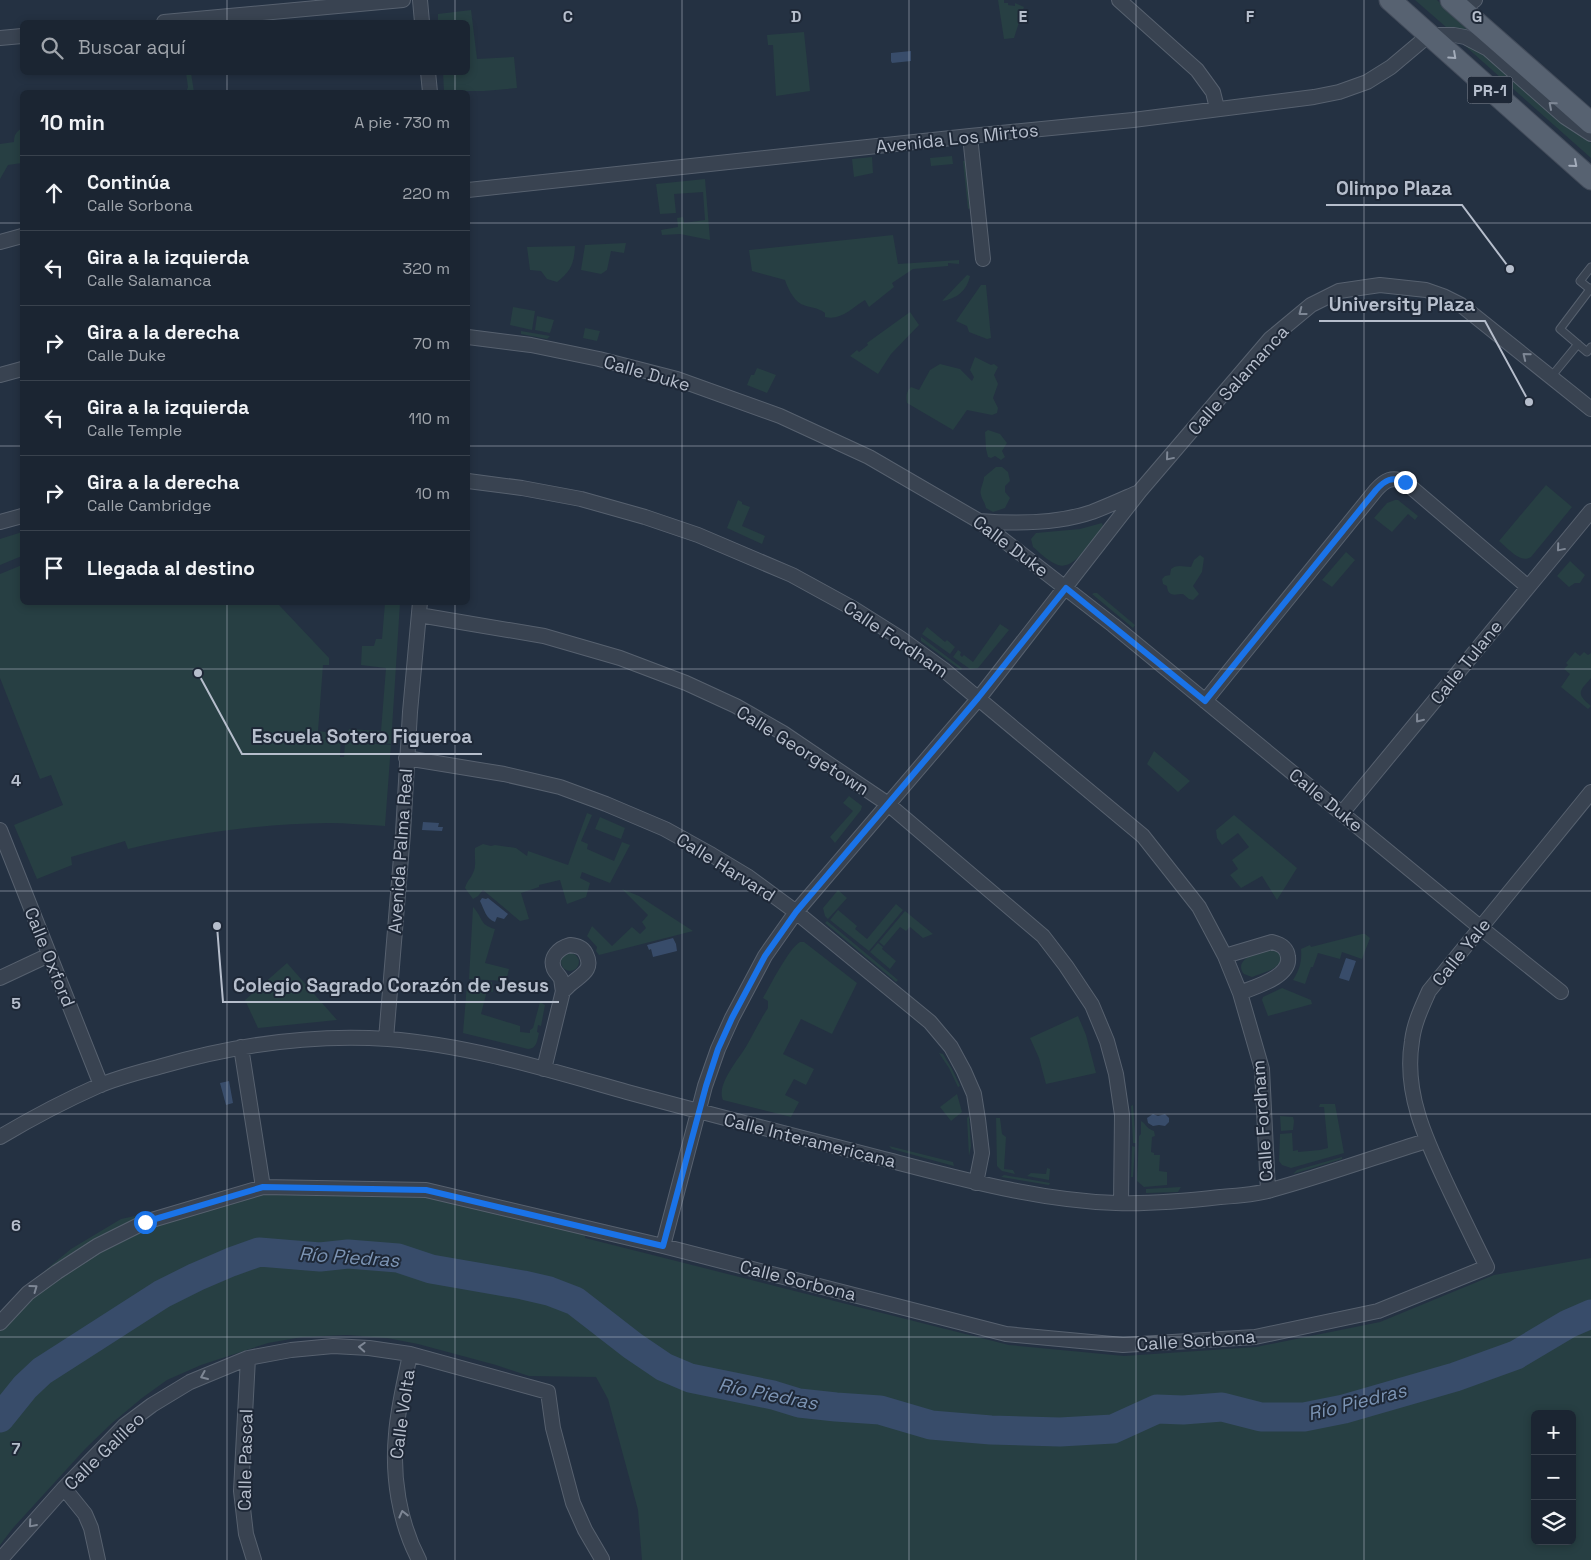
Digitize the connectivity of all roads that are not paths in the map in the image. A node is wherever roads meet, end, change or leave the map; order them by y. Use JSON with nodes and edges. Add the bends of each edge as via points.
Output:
{"nodes":[{"id":1,"x":403,"y":0,"type":"edge"},
{"id":2,"x":420,"y":0,"type":"edge"},
{"id":3,"x":1119,"y":0,"type":"edge"},
{"id":4,"x":1390,"y":0,"type":"edge"},
{"id":5,"x":1463,"y":3,"type":"edge"},
{"id":6,"x":186,"y":20,"type":"edge"},
{"id":7,"x":422,"y":20,"type":"edge"},
{"id":8,"x":1429,"y":35,"type":"junction"},
{"id":9,"x":20,"y":36,"type":"edge"},
{"id":10,"x":0,"y":38,"type":"edge"},
{"id":11,"x":428,"y":75,"type":"edge"},
{"id":12,"x":430,"y":90,"type":"edge"},
{"id":13,"x":1217,"y":108,"type":"junction"},
{"id":14,"x":1591,"y":123,"type":"edge"},
{"id":15,"x":1591,"y":134,"type":"edge"},
{"id":16,"x":970,"y":136,"type":"junction"},
{"id":17,"x":1591,"y":179,"type":"edge"},
{"id":18,"x":470,"y":190,"type":"edge"},
{"id":19,"x":20,"y":237,"type":"edge"},
{"id":20,"x":0,"y":242,"type":"edge"},
{"id":21,"x":983,"y":259,"type":"dead end"},
{"id":22,"x":1591,"y":267,"type":"edge"},
{"id":23,"x":1591,"y":289,"type":"edge"},
{"id":24,"x":470,"y":337,"type":"edge"},
{"id":25,"x":1578,"y":344,"type":"junction"},
{"id":26,"x":1591,"y":347,"type":"edge"},
{"id":27,"x":20,"y":370,"type":"edge"},
{"id":28,"x":0,"y":375,"type":"edge"},
{"id":29,"x":1551,"y":377,"type":"junction"},
{"id":30,"x":1591,"y":409,"type":"edge"},
{"id":31,"x":470,"y":481,"type":"edge"},
{"id":32,"x":1140,"y":491,"type":"junction"},
{"id":33,"x":1591,"y":511,"type":"edge"},
{"id":34,"x":20,"y":517,"type":"edge"},
{"id":35,"x":979,"y":521,"type":"junction"},
{"id":36,"x":0,"y":522,"type":"edge"},
{"id":37,"x":1528,"y":587,"type":"junction"},
{"id":38,"x":1066,"y":588,"type":"junction"},
{"id":39,"x":419,"y":609,"type":"edge"},
{"id":40,"x":978,"y":698,"type":"junction"},
{"id":41,"x":1205,"y":701,"type":"junction"},
{"id":42,"x":406,"y":758,"type":"junction"},
{"id":43,"x":1591,"y":792,"type":"edge"},
{"id":44,"x":888,"y":804,"type":"junction"},
{"id":45,"x":1342,"y":813,"type":"junction"},
{"id":46,"x":0,"y":830,"type":"edge"},
{"id":47,"x":796,"y":912,"type":"junction"},
{"id":48,"x":1481,"y":928,"type":"junction"},
{"id":49,"x":49,"y":954,"type":"junction"},
{"id":50,"x":1224,"y":956,"type":"junction"},
{"id":51,"x":0,"y":978,"type":"edge"},
{"id":52,"x":563,"y":991,"type":"dead end"},
{"id":53,"x":1562,"y":992,"type":"dead end"},
{"id":54,"x":1240,"y":993,"type":"junction"},
{"id":55,"x":386,"y":1039,"type":"junction"},
{"id":56,"x":242,"y":1047,"type":"junction"},
{"id":57,"x":544,"y":1069,"type":"junction"},
{"id":58,"x":101,"y":1085,"type":"junction"},
{"id":59,"x":699,"y":1112,"type":"junction"},
{"id":60,"x":0,"y":1137,"type":"edge"},
{"id":61,"x":1426,"y":1141,"type":"junction"},
{"id":62,"x":976,"y":1183,"type":"junction"},
{"id":63,"x":263,"y":1187,"type":"junction"},
{"id":64,"x":1268,"y":1191,"type":"junction"},
{"id":65,"x":1120,"y":1203,"type":"junction"},
{"id":66,"x":663,"y":1246,"type":"junction"},
{"id":67,"x":0,"y":1323,"type":"edge"},
{"id":68,"x":410,"y":1354,"type":"junction"},
{"id":69,"x":248,"y":1358,"type":"junction"},
{"id":70,"x":64,"y":1488,"type":"junction"},
{"id":71,"x":602,"y":1559,"type":"edge"},
{"id":72,"x":0,"y":1560,"type":"edge"},
{"id":73,"x":98,"y":1560,"type":"edge"},
{"id":74,"x":254,"y":1560,"type":"edge"},
{"id":75,"x":419,"y":1560,"type":"edge"}],
"edges":[{"from":1,"to":6,"type":"street"},
{"from":2,"to":7,"type":"street"},
{"from":3,"to":13,"type":"street","via":[[1197,70],[1213,92]]},
{"from":4,"to":8,"type":"main road","number":"PR-1"},
{"from":5,"to":14,"type":"main road","number":"PR-1"},
{"from":8,"to":13,"type":"street","name":"Avenida Los Mirtos","via":[[1389,69],[1367,82],[1339,92]]},
{"from":15,"to":8,"type":"street","one_way":true,"via":[[1565,117],[1488,49],[1465,37]]},
{"from":8,"to":17,"type":"main road","number":"PR-1","one_way":true},
{"from":9,"to":10,"type":"street"},
{"from":11,"to":12,"type":"street"},
{"from":13,"to":16,"type":"street","name":"Avenida Los Mirtos"},
{"from":16,"to":18,"type":"street","name":"Avenida Los Mirtos"},
{"from":16,"to":21,"type":"street"},
{"from":19,"to":20,"type":"street"},
{"from":22,"to":23,"type":"lane","via":[[1580,281]]},
{"from":23,"to":25,"type":"lane","via":[[1560,328]]},
{"from":24,"to":35,"type":"street","name":"Calle Duke","via":[[531,345],[599,359],[677,379],[780,416],[869,457]]},
{"from":25,"to":26,"type":"lane","via":[[1587,352]]},
{"from":25,"to":29,"type":"lane"},
{"from":27,"to":28,"type":"street"},
{"from":29,"to":30,"type":"street","name":"Calle Salamanca"},
{"from":29,"to":32,"type":"street","name":"Calle Salamanca","one_way":true,"via":[[1461,305],[1443,296],[1426,290],[1380,285],[1339,292],[1311,305],[1270,339]]},
{"from":31,"to":40,"type":"street","name":"Calle Fordham","via":[[581,499],[645,517],[792,574],[900,638]]},
{"from":32,"to":35,"type":"street","name":"Calle Salamanca","via":[[1070,518],[1031,522]]},
{"from":32,"to":38,"type":"street","name":"Calle Salamanca"},
{"from":33,"to":37,"type":"street","name":"Calle Tulane","one_way":true},
{"from":34,"to":36,"type":"street"},
{"from":35,"to":38,"type":"street","name":"Calle Duke"},
{"from":37,"to":41,"type":"street","via":[[1405,482],[1390,479],[1376,490]]},
{"from":37,"to":45,"type":"street","name":"Calle Tulane","one_way":true},
{"from":38,"to":40,"type":"street","name":"Calle Salamanca"},
{"from":38,"to":41,"type":"street","name":"Calle Duke"},
{"from":39,"to":42,"type":"street","name":"Avenida Palma Real"},
{"from":39,"to":44,"type":"street","name":"Calle Georgetown","via":[[544,636],[620,658],[686,683],[783,733]]},
{"from":40,"to":44,"type":"street","name":"Calle Salamanca"},
{"from":40,"to":50,"type":"street","name":"Calle Fordham","via":[[1143,836],[1199,907]]},
{"from":41,"to":45,"type":"street","name":"Calle Duke"},
{"from":42,"to":47,"type":"street","name":"Calle Harvard","via":[[504,774],[560,787],[606,804],[665,829],[712,855]]},
{"from":42,"to":55,"type":"street","name":"Avenida Palma Real"},
{"from":43,"to":48,"type":"street","name":"Calle Yale"},
{"from":44,"to":47,"type":"street","name":"Calle Salamanca"},
{"from":44,"to":65,"type":"street","name":"Calle Georgetown","via":[[1043,936],[1092,1006],[1107,1041],[1122,1116]]},
{"from":45,"to":48,"type":"street","name":"Calle Duke"},
{"from":46,"to":49,"type":"street","name":"Calle Oxford"},
{"from":47,"to":59,"type":"street","name":"Calle Salamanca","via":[[765,956],[732,1018],[718,1049]]},
{"from":47,"to":62,"type":"street","name":"Calle Harvard","via":[[930,1022],[950,1047],[974,1094],[982,1153]]},
{"from":48,"to":53,"type":"street","name":"Calle Duke"},
{"from":48,"to":61,"type":"street","name":"Calle Yale","via":[[1429,991],[1414,1032],[1411,1089]]},
{"from":49,"to":51,"type":"street"},
{"from":49,"to":58,"type":"street","name":"Calle Oxford"},
{"from":50,"to":54,"type":"street","name":"Calle Fordham"},
{"from":50,"to":54,"type":"street","via":[[1272,942],[1286,949],[1288,962],[1279,976]]},
{"from":52,"to":57,"type":"street"},
{"from":54,"to":64,"type":"street","name":"Calle Fordham","via":[[1262,1070]]},
{"from":55,"to":56,"type":"street","name":"Calle Interamericana","via":[[324,1039]]},
{"from":55,"to":57,"type":"street","name":"Calle Interamericana","via":[[432,1044]]},
{"from":56,"to":58,"type":"street","name":"Calle Interamericana","via":[[138,1072]]},
{"from":56,"to":63,"type":"street"},
{"from":57,"to":59,"type":"street","name":"Calle Interamericana"},
{"from":58,"to":60,"type":"street","name":"Calle Interamericana","via":[[45,1111]]},
{"from":59,"to":62,"type":"street","name":"Calle Interamericana"},
{"from":59,"to":66,"type":"street","name":"Calle Salamanca"},
{"from":61,"to":64,"type":"street","name":"Calle Interamericana"},
{"from":61,"to":66,"type":"street","name":"Calle Sorbona","via":[[1487,1266],[1378,1311],[1254,1337],[1123,1345],[1006,1334]]},
{"from":62,"to":65,"type":"street","name":"Calle Interamericana","via":[[1050,1197]]},
{"from":63,"to":66,"type":"street","name":"Calle Sorbona","via":[[426,1190]]},
{"from":67,"to":63,"type":"street","name":"Calle Sorbona","one_way":true,"via":[[28,1293],[98,1246],[145,1222]]},
{"from":64,"to":65,"type":"street","name":"Calle Interamericana","via":[[1199,1200]]},
{"from":68,"to":69,"type":"street","name":"Calle Galileo","one_way":true,"via":[[333,1346]]},
{"from":68,"to":71,"type":"street","name":"Calle Galileo","via":[[548,1392],[553,1428],[573,1503]]},
{"from":75,"to":68,"type":"street","name":"Calle Volta","one_way":true,"via":[[403,1518],[394,1478],[396,1433]]},
{"from":69,"to":70,"type":"street","name":"Calle Galileo","one_way":true,"via":[[190,1382],[152,1405],[124,1426]]},
{"from":69,"to":74,"type":"street","name":"Calle Pascal","via":[[240,1492],[246,1534]]},
{"from":70,"to":72,"type":"street","name":"Calle Galileo","one_way":true},
{"from":70,"to":73,"type":"street","via":[[85,1514]]}]}
